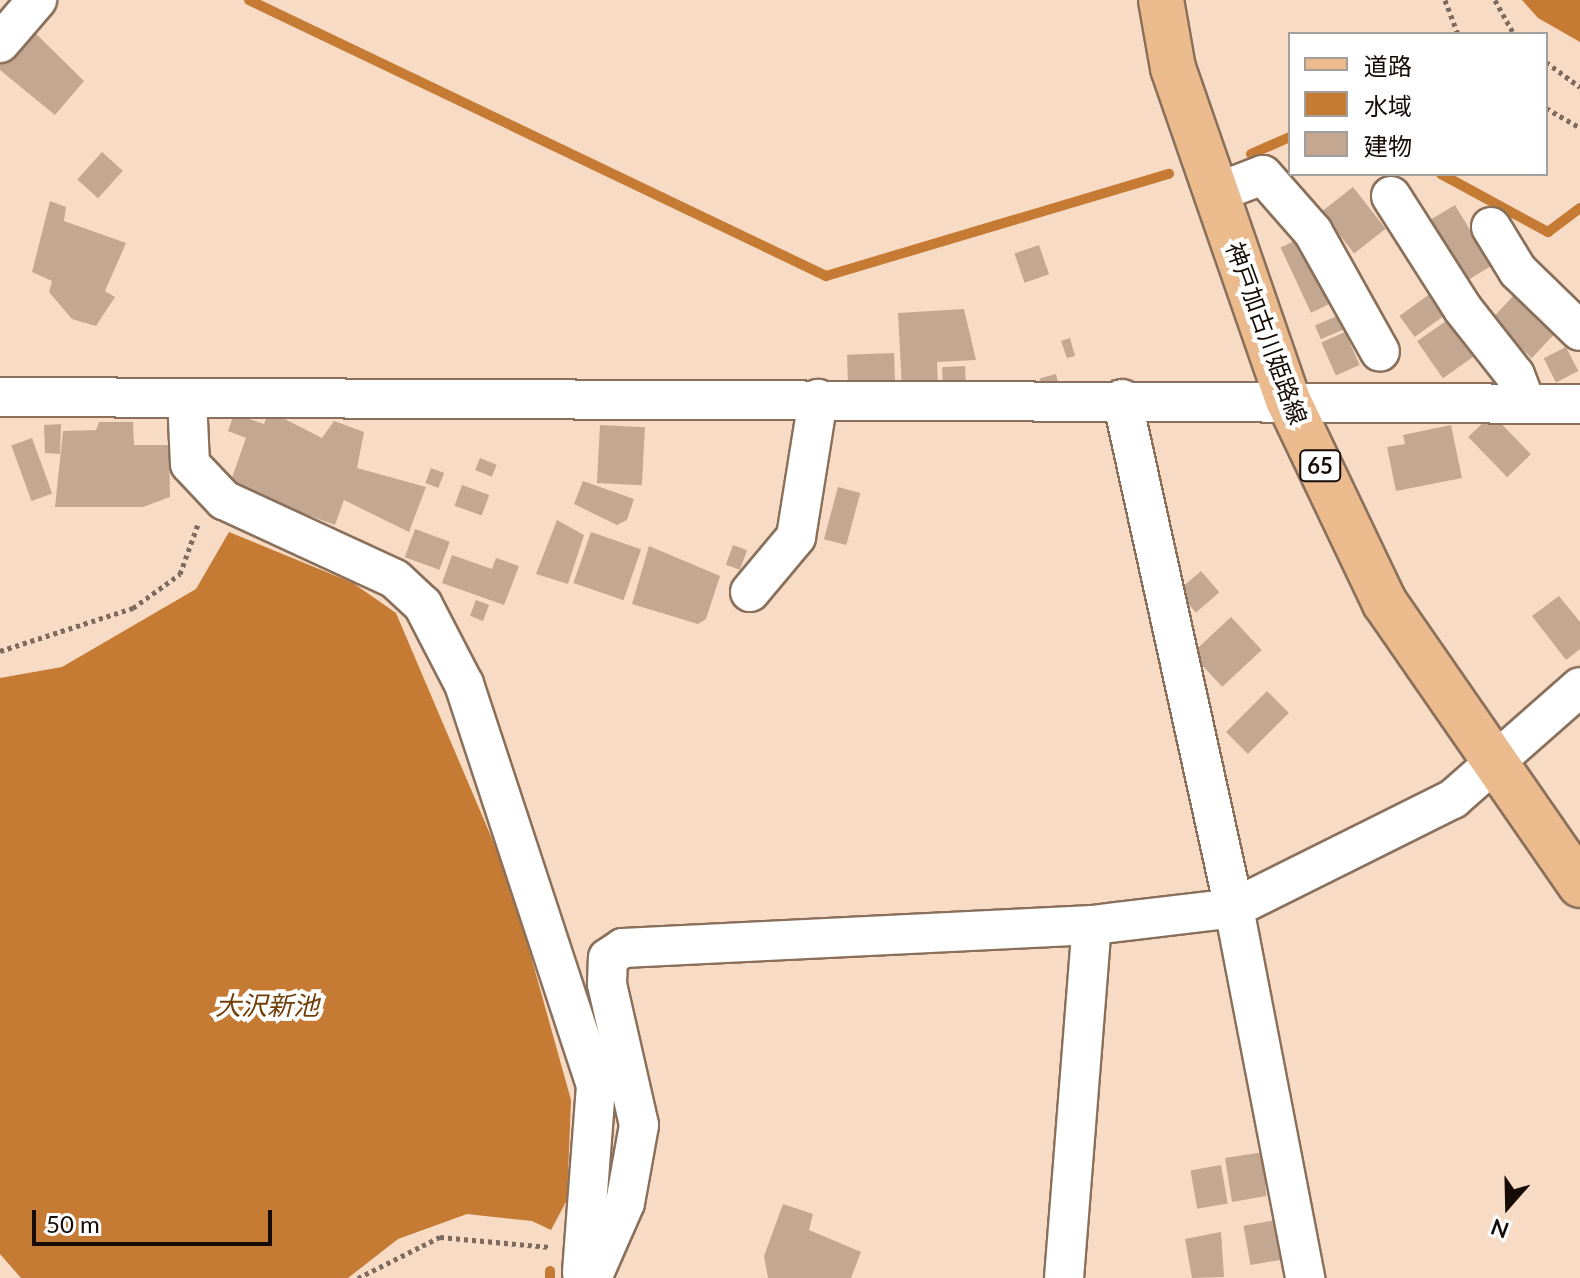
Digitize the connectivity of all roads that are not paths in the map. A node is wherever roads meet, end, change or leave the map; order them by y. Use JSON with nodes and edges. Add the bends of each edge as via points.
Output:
{"nodes":[{"id":1,"x":37,"y":0,"type":"edge"},
{"id":2,"x":1161,"y":0,"type":"edge"},
{"id":3,"x":0,"y":43,"type":"edge"},
{"id":4,"x":1216,"y":193,"type":"junction"},
{"id":5,"x":1391,"y":196,"type":"dead end"},
{"id":6,"x":1491,"y":227,"type":"dead end"},
{"id":7,"x":1580,"y":331,"type":"edge"},
{"id":8,"x":1380,"y":352,"type":"dead end"},
{"id":9,"x":0,"y":397,"type":"edge"},
{"id":10,"x":187,"y":398,"type":"junction"},
{"id":11,"x":818,"y":399,"type":"junction"},
{"id":12,"x":1122,"y":399,"type":"junction"},
{"id":13,"x":1288,"y":400,"type":"junction"},
{"id":14,"x":1526,"y":403,"type":"junction"},
{"id":15,"x":1580,"y":404,"type":"edge"},
{"id":16,"x":750,"y":592,"type":"dead end"},
{"id":17,"x":1580,"y":687,"type":"edge"},
{"id":18,"x":1488,"y":761,"type":"junction"},
{"id":19,"x":1580,"y":885,"type":"edge"},
{"id":20,"x":1234,"y":908,"type":"junction"},
{"id":21,"x":1092,"y":925,"type":"junction"},
{"id":22,"x":586,"y":1271,"type":"edge"},
{"id":23,"x":1064,"y":1278,"type":"edge"},
{"id":24,"x":1305,"y":1278,"type":"edge"}],
"edges":[{"from":1,"to":3,"type":"street"},
{"from":2,"to":4,"type":"main road","name":"神戸加古川姫路線","number":"65","via":[[1173,68]]},
{"from":4,"to":8,"type":"street","via":[[1263,175],[1313,232]]},
{"from":4,"to":13,"type":"main road","name":"神戸加古川姫路線","number":"65"},
{"from":5,"to":14,"type":"street","via":[[1463,309],[1515,375]]},
{"from":6,"to":7,"type":"street","via":[[1518,271]]},
{"from":9,"to":10,"type":"street"},
{"from":10,"to":11,"type":"street"},
{"from":10,"to":22,"type":"street","via":[[190,464],[224,500],[395,579],[423,605],[464,684],[596,1086]]},
{"from":11,"to":12,"type":"street"},
{"from":11,"to":16,"type":"street","via":[[796,537]]},
{"from":12,"to":13,"type":"street"},
{"from":12,"to":20,"type":"street"},
{"from":13,"to":14,"type":"street"},
{"from":13,"to":18,"type":"main road","name":"神戸加古川姫路線","number":"65","via":[[1385,603]]},
{"from":14,"to":15,"type":"street"},
{"from":17,"to":18,"type":"street"},
{"from":18,"to":19,"type":"main road","name":"神戸加古川姫路線","number":"65"},
{"from":18,"to":20,"type":"street","via":[[1453,799]]},
{"from":20,"to":21,"type":"street"},
{"from":20,"to":24,"type":"street"},
{"from":21,"to":22,"type":"street","via":[[638,946],[608,958],[607,984],[639,1125],[625,1203]]},
{"from":21,"to":23,"type":"street"}]}
